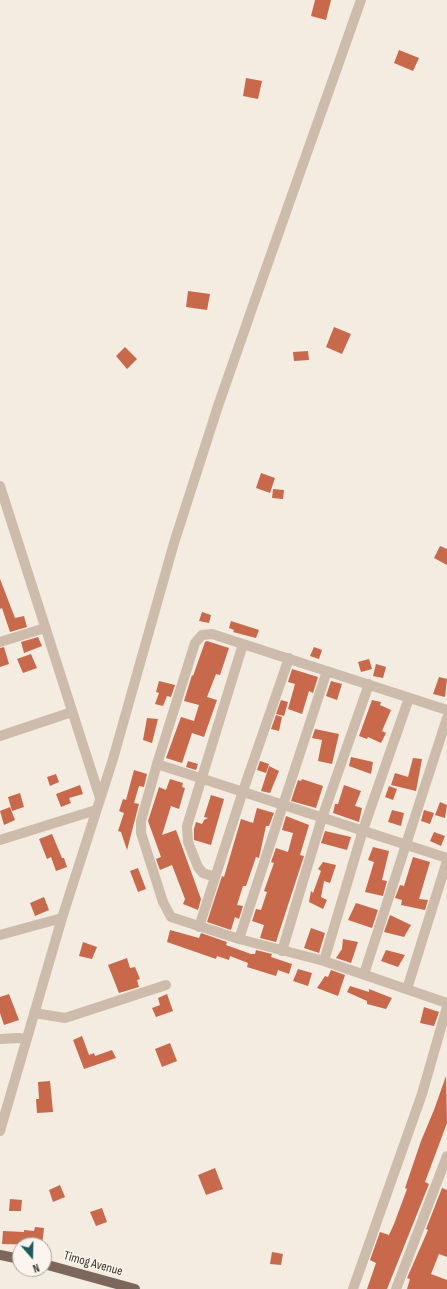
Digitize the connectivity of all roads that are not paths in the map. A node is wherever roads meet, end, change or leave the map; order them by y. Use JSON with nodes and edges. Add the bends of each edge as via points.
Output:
{"nodes":[{"id":1,"x":361,"y":0,"type":"edge"},
{"id":2,"x":0,"y":486,"type":"edge"},
{"id":3,"x":45,"y":628,"type":"junction"},
{"id":4,"x":0,"y":642,"type":"edge"},
{"id":5,"x":243,"y":644,"type":"junction"},
{"id":6,"x":289,"y":658,"type":"junction"},
{"id":7,"x":327,"y":671,"type":"junction"},
{"id":8,"x":368,"y":684,"type":"junction"},
{"id":9,"x":409,"y":698,"type":"junction"},
{"id":10,"x":447,"y":710,"type":"edge"},
{"id":11,"x":72,"y":712,"type":"junction"},
{"id":12,"x":447,"y":718,"type":"edge"},
{"id":13,"x":0,"y":736,"type":"edge"},
{"id":14,"x":158,"y":764,"type":"junction"},
{"id":15,"x":201,"y":778,"type":"junction"},
{"id":16,"x":243,"y":791,"type":"junction"},
{"id":17,"x":100,"y":798,"type":"junction"},
{"id":18,"x":282,"y":805,"type":"junction"},
{"id":19,"x":96,"y":810,"type":"junction"},
{"id":20,"x":322,"y":818,"type":"junction"},
{"id":21,"x":363,"y":830,"type":"junction"},
{"id":22,"x":0,"y":840,"type":"edge"},
{"id":23,"x":407,"y":844,"type":"junction"},
{"id":24,"x":447,"y":859,"type":"edge"},
{"id":25,"x":215,"y":877,"type":"junction"},
{"id":26,"x":62,"y":918,"type":"junction"},
{"id":27,"x":199,"y":927,"type":"junction"},
{"id":28,"x":0,"y":936,"type":"edge"},
{"id":29,"x":239,"y":939,"type":"junction"},
{"id":30,"x":282,"y":951,"type":"junction"},
{"id":31,"x":324,"y":961,"type":"junction"},
{"id":32,"x":364,"y":974,"type":"junction"},
{"id":33,"x":166,"y":985,"type":"dead end"},
{"id":34,"x":407,"y":989,"type":"junction"},
{"id":35,"x":447,"y":1003,"type":"edge"},
{"id":36,"x":447,"y":1008,"type":"edge"},
{"id":37,"x":34,"y":1014,"type":"junction"},
{"id":38,"x":0,"y":1039,"type":"edge"},
{"id":39,"x":27,"y":1039,"type":"junction"},
{"id":40,"x":0,"y":1131,"type":"edge"},
{"id":41,"x":447,"y":1156,"type":"edge"},
{"id":42,"x":0,"y":1255,"type":"edge"},
{"id":43,"x":12,"y":1257,"type":"edge"},
{"id":44,"x":52,"y":1266,"type":"edge"},
{"id":45,"x":135,"y":1289,"type":"edge"},
{"id":46,"x":353,"y":1289,"type":"edge"},
{"id":47,"x":396,"y":1289,"type":"edge"}],
"edges":[{"from":1,"to":17,"type":"street","via":[[218,406],[174,543]]},
{"from":2,"to":3,"type":"street"},
{"from":3,"to":4,"type":"street"},
{"from":3,"to":11,"type":"street"},
{"from":5,"to":6,"type":"street"},
{"from":5,"to":14,"type":"street","via":[[212,634],[198,638]]},
{"from":5,"to":15,"type":"street"},
{"from":6,"to":7,"type":"street"},
{"from":6,"to":16,"type":"street"},
{"from":7,"to":8,"type":"street"},
{"from":7,"to":18,"type":"street"},
{"from":8,"to":9,"type":"street"},
{"from":8,"to":20,"type":"street"},
{"from":9,"to":10,"type":"street"},
{"from":9,"to":21,"type":"street"},
{"from":11,"to":13,"type":"street"},
{"from":11,"to":17,"type":"street"},
{"from":12,"to":23,"type":"street"},
{"from":14,"to":15,"type":"street"},
{"from":14,"to":27,"type":"street","via":[[141,833],[167,912],[177,920]]},
{"from":15,"to":16,"type":"street"},
{"from":15,"to":25,"type":"street","via":[[187,826],[187,835],[198,867],[203,873]]},
{"from":16,"to":18,"type":"street"},
{"from":16,"to":25,"type":"street"},
{"from":17,"to":19,"type":"street"},
{"from":18,"to":20,"type":"street"},
{"from":18,"to":29,"type":"street"},
{"from":19,"to":22,"type":"street"},
{"from":19,"to":26,"type":"street"},
{"from":20,"to":21,"type":"street"},
{"from":20,"to":30,"type":"street"},
{"from":21,"to":23,"type":"street"},
{"from":21,"to":31,"type":"street"},
{"from":23,"to":24,"type":"street"},
{"from":23,"to":32,"type":"street"},
{"from":24,"to":34,"type":"street"},
{"from":25,"to":27,"type":"street"},
{"from":26,"to":28,"type":"street"},
{"from":26,"to":37,"type":"street"},
{"from":27,"to":29,"type":"street"},
{"from":29,"to":30,"type":"street"},
{"from":30,"to":31,"type":"street"},
{"from":31,"to":32,"type":"street"},
{"from":32,"to":34,"type":"street"},
{"from":33,"to":37,"type":"street","via":[[73,1016],[52,1017]]},
{"from":34,"to":35,"type":"street"},
{"from":36,"to":46,"type":"street","via":[[422,1094]]},
{"from":37,"to":39,"type":"street"},
{"from":38,"to":39,"type":"street"},
{"from":39,"to":40,"type":"street"},
{"from":41,"to":47,"type":"street"},
{"from":42,"to":43,"type":"main road"},
{"from":44,"to":45,"type":"main road","name":"Timog Avenue"}]}
